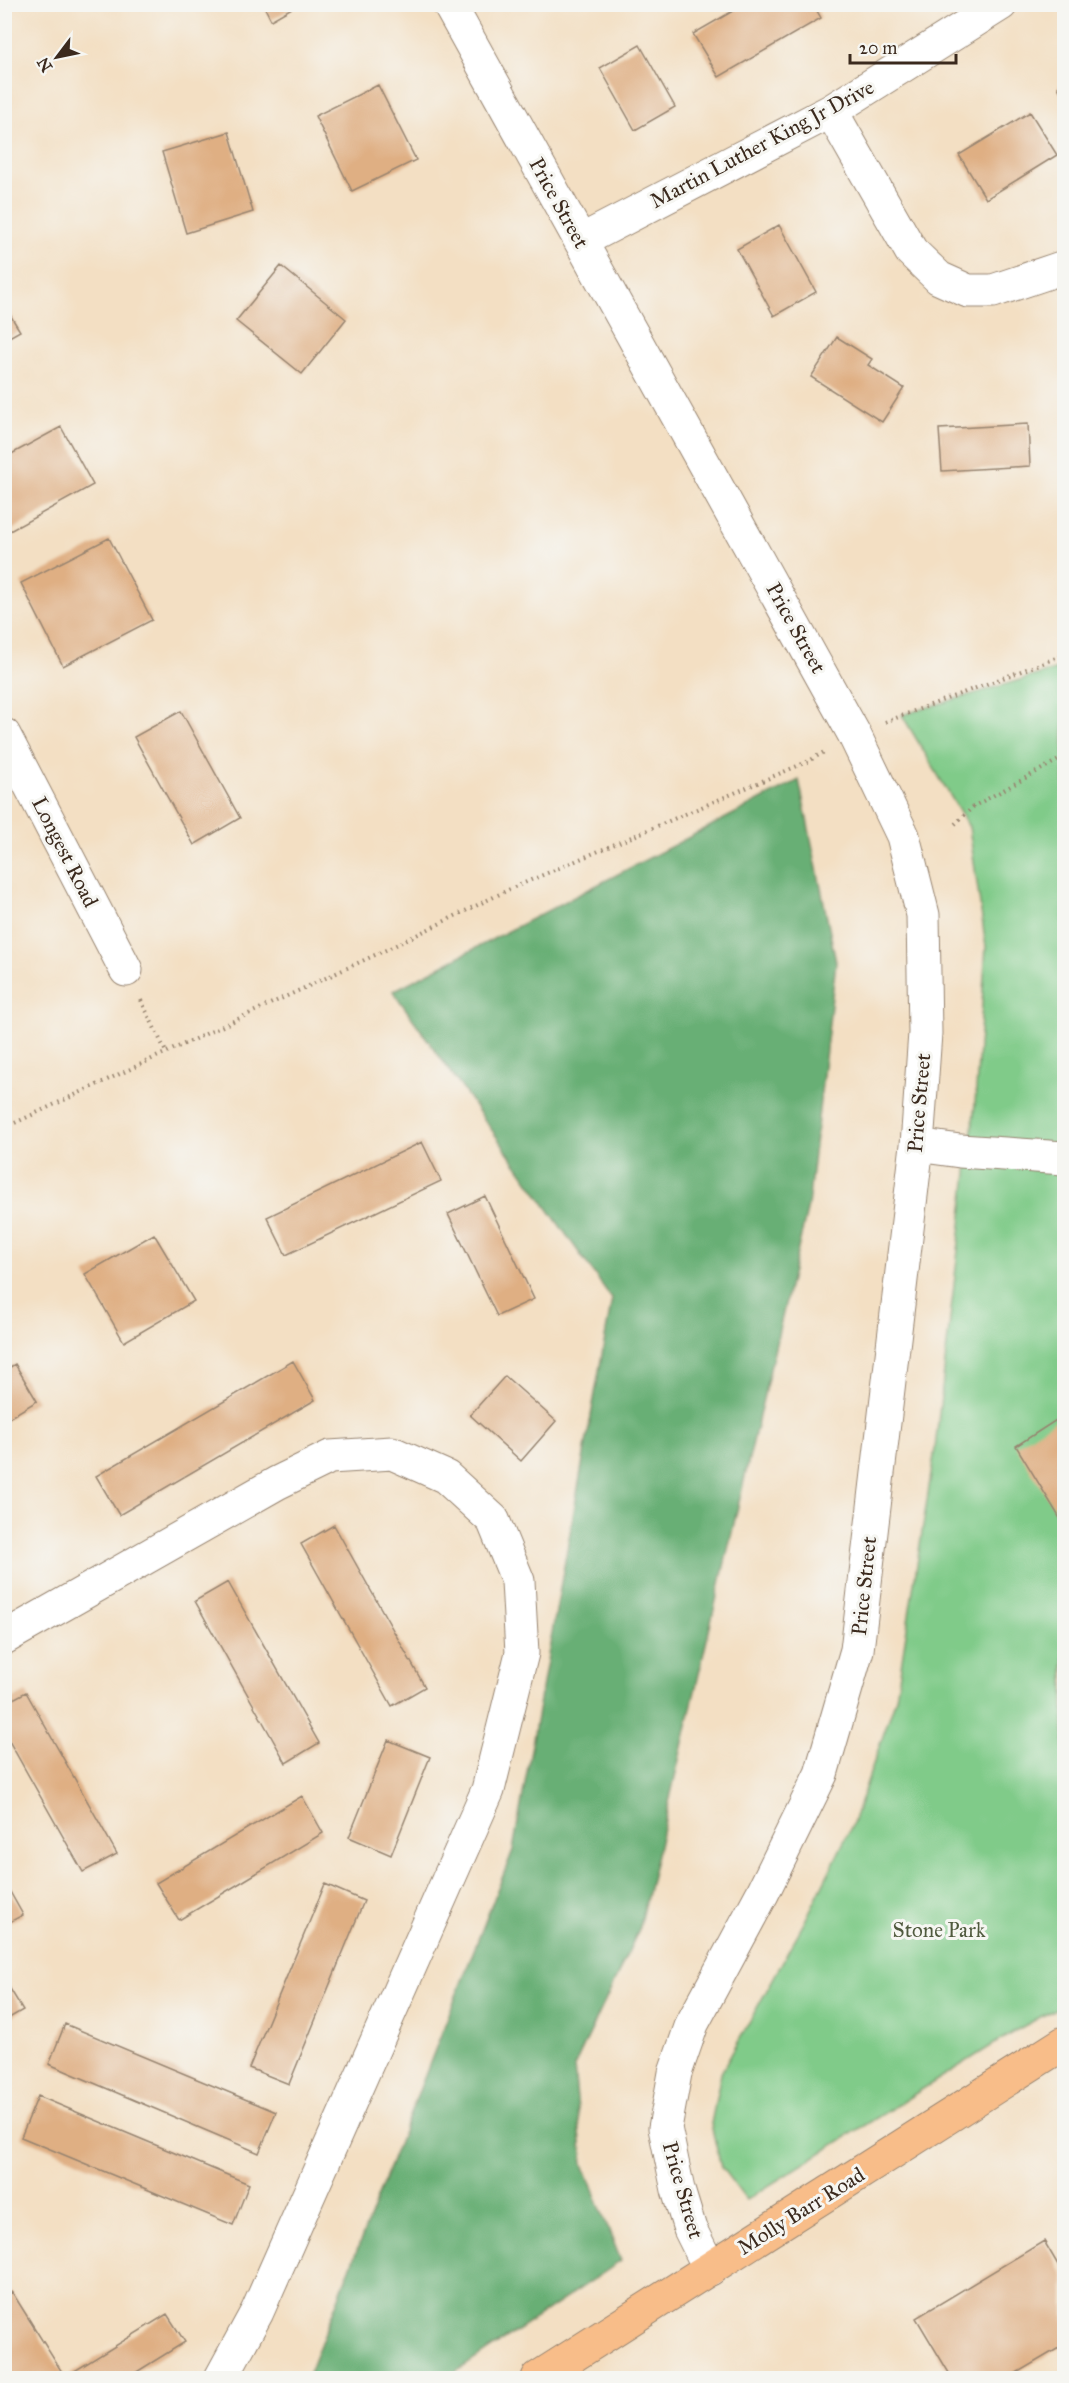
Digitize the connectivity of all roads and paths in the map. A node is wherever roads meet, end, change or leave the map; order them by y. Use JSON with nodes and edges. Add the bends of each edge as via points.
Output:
{"nodes":[{"id":1,"x":449,"y":4,"type":"edge"},
{"id":2,"x":1001,"y":4,"type":"edge"},
{"id":3,"x":831,"y":111,"type":"junction"},
{"id":4,"x":581,"y":241,"type":"junction"},
{"id":5,"x":1065,"y":267,"type":"edge"},
{"id":6,"x":1065,"y":655,"type":"edge"},
{"id":7,"x":854,"y":734,"type":"junction"},
{"id":8,"x":4,"y":735,"type":"edge"},
{"id":9,"x":1065,"y":757,"type":"edge"},
{"id":10,"x":955,"y":824,"type":"dead end"},
{"id":11,"x":126,"y":970,"type":"joint"},
{"id":12,"x":166,"y":1052,"type":"junction"},
{"id":13,"x":4,"y":1128,"type":"edge"},
{"id":14,"x":917,"y":1145,"type":"junction"},
{"id":15,"x":1065,"y":1158,"type":"edge"},
{"id":16,"x":4,"y":1638,"type":"edge"},
{"id":17,"x":1065,"y":2043,"type":"edge"},
{"id":18,"x":710,"y":2269,"type":"junction"},
{"id":19,"x":220,"y":2379,"type":"edge"},
{"id":20,"x":538,"y":2379,"type":"edge"}],
"edges":[{"from":1,"to":4,"type":"street","name":"Price Street"},
{"from":2,"to":3,"type":"street","name":"Martin Luther King Jr Drive"},
{"from":3,"to":4,"type":"street","name":"Martin Luther King Jr Drive"},
{"from":3,"to":5,"type":"street","via":[[910,251],[939,278],[968,291],[993,291]]},
{"from":4,"to":7,"type":"street","name":"Price Street"},
{"from":6,"to":7,"type":"path"},
{"from":7,"to":12,"type":"path","via":[[809,761],[510,889]]},
{"from":7,"to":14,"type":"street","name":"Price Street","via":[[903,836],[923,915],[925,1033]]},
{"from":8,"to":11,"type":"street","name":"Longest Road"},
{"from":9,"to":10,"type":"path","via":[[974,806]]},
{"from":11,"to":12,"type":"path"},
{"from":12,"to":13,"type":"path"},
{"from":14,"to":15,"type":"street"},
{"from":14,"to":18,"type":"street","name":"Price Street","via":[[856,1650],[821,1774],[692,2024],[675,2073],[665,2128],[690,2229]]},
{"from":16,"to":19,"type":"street","via":[[330,1457],[392,1453],[446,1477],[493,1520],[518,1581],[522,1653],[488,1790],[256,2312]]},
{"from":17,"to":18,"type":"main road","name":"Molly Barr Road"},
{"from":18,"to":20,"type":"main road","name":"Molly Barr Road"}]}
